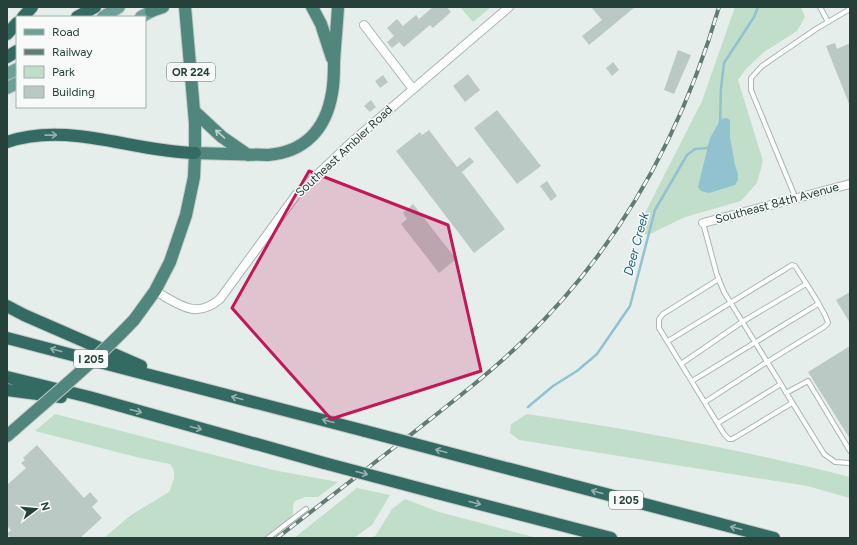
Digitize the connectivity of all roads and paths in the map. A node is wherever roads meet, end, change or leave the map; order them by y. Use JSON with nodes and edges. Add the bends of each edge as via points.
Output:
{"nodes":[{"id":1,"x":32,"y":7,"type":"edge"},
{"id":2,"x":95,"y":7,"type":"edge"},
{"id":3,"x":119,"y":7,"type":"edge"},
{"id":4,"x":163,"y":7,"type":"edge"},
{"id":5,"x":185,"y":7,"type":"edge"},
{"id":6,"x":312,"y":7,"type":"edge"},
{"id":7,"x":338,"y":7,"type":"edge"},
{"id":8,"x":509,"y":7,"type":"edge"},
{"id":9,"x":820,"y":7,"type":"edge"},
{"id":10,"x":850,"y":9,"type":"edge"},
{"id":11,"x":150,"y":12,"type":"edge"},
{"id":12,"x":24,"y":16,"type":"edge"},
{"id":13,"x":79,"y":16,"type":"edge"},
{"id":14,"x":105,"y":16,"type":"edge"},
{"id":15,"x":828,"y":22,"type":"junction"},
{"id":16,"x":16,"y":24,"type":"edge"},
{"id":17,"x":364,"y":25,"type":"dead end"},
{"id":18,"x":7,"y":34,"type":"edge"},
{"id":19,"x":16,"y":52,"type":"edge"},
{"id":20,"x":7,"y":57,"type":"edge"},
{"id":21,"x":334,"y":63,"type":"junction"},
{"id":22,"x":16,"y":70,"type":"edge"},
{"id":23,"x":7,"y":74,"type":"edge"},
{"id":24,"x":16,"y":84,"type":"edge"},
{"id":25,"x":7,"y":88,"type":"edge"},
{"id":26,"x":413,"y":89,"type":"junction"},
{"id":27,"x":194,"y":111,"type":"junction"},
{"id":28,"x":7,"y":142,"type":"edge"},
{"id":29,"x":195,"y":153,"type":"junction"},
{"id":30,"x":248,"y":155,"type":"junction"},
{"id":31,"x":850,"y":184,"type":"edge"},
{"id":32,"x":796,"y":199,"type":"junction"},
{"id":33,"x":704,"y":223,"type":"joint"},
{"id":34,"x":718,"y":279,"type":"junction"},
{"id":35,"x":806,"y":284,"type":"junction"},
{"id":36,"x":154,"y":291,"type":"junction"},
{"id":37,"x":730,"y":302,"type":"junction"},
{"id":38,"x":818,"y":304,"type":"junction"},
{"id":39,"x":7,"y":306,"type":"edge"},
{"id":40,"x":742,"y":322,"type":"junction"},
{"id":41,"x":7,"y":338,"type":"edge"},
{"id":42,"x":668,"y":341,"type":"junction"},
{"id":43,"x":755,"y":343,"type":"junction"},
{"id":44,"x":767,"y":362,"type":"junction"},
{"id":45,"x":681,"y":364,"type":"junction"},
{"id":46,"x":7,"y":377,"type":"edge"},
{"id":47,"x":175,"y":381,"type":"junction"},
{"id":48,"x":692,"y":382,"type":"junction"},
{"id":49,"x":781,"y":384,"type":"junction"},
{"id":50,"x":7,"y":390,"type":"edge"},
{"id":51,"x":786,"y":393,"type":"junction"},
{"id":52,"x":705,"y":402,"type":"junction"},
{"id":53,"x":792,"y":403,"type":"junction"},
{"id":54,"x":114,"y":405,"type":"junction"},
{"id":55,"x":718,"y":424,"type":"junction"},
{"id":56,"x":11,"y":432,"type":"edge"},
{"id":57,"x":850,"y":451,"type":"edge"},
{"id":58,"x":850,"y":463,"type":"edge"},
{"id":59,"x":306,"y":510,"type":"dead end"},
{"id":60,"x":268,"y":538,"type":"edge"},
{"id":61,"x":610,"y":538,"type":"edge"},
{"id":62,"x":774,"y":538,"type":"edge"}],
"edges":[{"from":1,"to":12,"type":"highway"},
{"from":2,"to":13,"type":"highway"},
{"from":3,"to":14,"type":"main road"},
{"from":4,"to":11,"type":"highway"},
{"from":5,"to":27,"type":"highway","number":"OR 224"},
{"from":6,"to":21,"type":"highway","via":[[321,24]]},
{"from":7,"to":21,"type":"highway"},
{"from":8,"to":26,"type":"street","name":"Southeast Ambler Road"},
{"from":9,"to":15,"type":"lane"},
{"from":10,"to":15,"type":"lane"},
{"from":15,"to":32,"type":"lane","via":[[762,66],[751,78],[751,90]]},
{"from":16,"to":18,"type":"highway"},
{"from":17,"to":26,"type":"street"},
{"from":19,"to":20,"type":"highway"},
{"from":21,"to":30,"type":"highway","via":[[334,83],[330,102],[325,118],[316,132],[303,144],[287,152]]},
{"from":22,"to":23,"type":"main road"},
{"from":24,"to":25,"type":"main road"},
{"from":26,"to":36,"type":"street","name":"Southeast Ambler Road","via":[[296,195],[220,300],[213,306],[202,310],[191,309]]},
{"from":27,"to":29,"type":"highway","number":"OR 224"},
{"from":30,"to":27,"type":"highway","one_way":true,"via":[[222,137]]},
{"from":28,"to":29,"type":"highway","one_way":true,"via":[[38,135],[66,135],[176,153]]},
{"from":29,"to":30,"type":"highway"},
{"from":29,"to":36,"type":"highway","number":"OR 224","via":[[194,174],[184,222],[170,262]]},
{"from":31,"to":32,"type":"street","name":"Southeast 84th Avenue"},
{"from":32,"to":33,"type":"street","name":"Southeast 84th Avenue"},
{"from":33,"to":34,"type":"lane"},
{"from":34,"to":37,"type":"lane"},
{"from":34,"to":42,"type":"lane","via":[[659,319],[659,328]]},
{"from":35,"to":37,"type":"lane","via":[[792,265]]},
{"from":35,"to":38,"type":"lane"},
{"from":35,"to":40,"type":"lane"},
{"from":36,"to":56,"type":"highway","number":"OR 224","bridge":true,"via":[[134,320],[115,341]]},
{"from":37,"to":40,"type":"lane"},
{"from":37,"to":42,"type":"lane"},
{"from":38,"to":43,"type":"lane"},
{"from":38,"to":44,"type":"lane","via":[[828,323]]},
{"from":39,"to":47,"type":"highway"},
{"from":40,"to":43,"type":"lane"},
{"from":40,"to":45,"type":"lane"},
{"from":47,"to":41,"type":"highway","number":"I 205","one_way":true},
{"from":42,"to":45,"type":"lane"},
{"from":43,"to":44,"type":"lane"},
{"from":43,"to":48,"type":"lane"},
{"from":44,"to":49,"type":"lane"},
{"from":44,"to":52,"type":"lane"},
{"from":45,"to":48,"type":"lane"},
{"from":46,"to":54,"type":"highway"},
{"from":62,"to":47,"type":"highway","number":"I 205","one_way":true,"bridge":true},
{"from":48,"to":52,"type":"lane"},
{"from":49,"to":51,"type":"lane"},
{"from":49,"to":55,"type":"lane"},
{"from":50,"to":54,"type":"highway"},
{"from":51,"to":53,"type":"lane"},
{"from":51,"to":57,"type":"lane","via":[[808,381]]},
{"from":52,"to":55,"type":"lane"},
{"from":53,"to":55,"type":"lane","via":[[732,439]]},
{"from":53,"to":58,"type":"lane","via":[[824,454],[836,462]]},
{"from":54,"to":61,"type":"highway","one_way":true,"bridge":true,"via":[[437,494]]},
{"from":59,"to":60,"type":"lane"}]}
